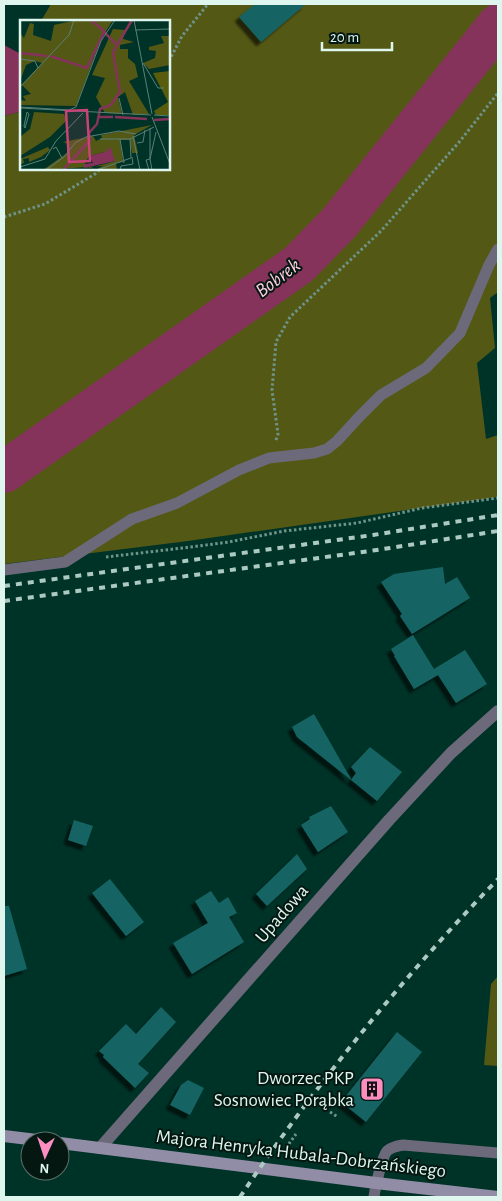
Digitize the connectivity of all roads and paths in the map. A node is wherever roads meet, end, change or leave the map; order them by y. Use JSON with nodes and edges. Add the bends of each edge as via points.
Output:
{"nodes":[{"id":1,"x":208,"y":4,"type":"edge"},
{"id":2,"x":170,"y":59,"type":"edge"},
{"id":3,"x":498,"y":93,"type":"edge"},
{"id":4,"x":99,"y":170,"type":"edge"},
{"id":5,"x":4,"y":217,"type":"edge"},
{"id":6,"x":498,"y":249,"type":"edge"},
{"id":7,"x":269,"y":458,"type":"junction"},
{"id":8,"x":498,"y":498,"type":"edge"},
{"id":9,"x":106,"y":557,"type":"dead end"},
{"id":10,"x":6,"y":570,"type":"edge"},
{"id":11,"x":498,"y":711,"type":"edge"},
{"id":12,"x":330,"y":1112,"type":"dead end"},
{"id":13,"x":338,"y":1118,"type":"dead end"},
{"id":14,"x":296,"y":1134,"type":"dead end"},
{"id":15,"x":4,"y":1136,"type":"edge"},
{"id":16,"x":20,"y":1138,"type":"edge"},
{"id":17,"x":70,"y":1144,"type":"edge"},
{"id":18,"x":100,"y":1148,"type":"junction"},
{"id":19,"x":283,"y":1152,"type":"dead end"},
{"id":20,"x":498,"y":1154,"type":"edge"},
{"id":21,"x":376,"y":1183,"type":"junction"},
{"id":22,"x":374,"y":1197,"type":"edge"},
{"id":23,"x":498,"y":1197,"type":"edge"}],
"edges":[{"from":1,"to":2,"type":"path","via":[[182,36]]},
{"from":3,"to":7,"type":"path","via":[[381,231],[290,317],[276,342],[272,390],[278,434]]},
{"from":4,"to":5,"type":"path","via":[[45,204]]},
{"from":6,"to":7,"type":"lane","via":[[460,333],[426,368],[381,396],[327,449]]},
{"from":7,"to":10,"type":"lane","via":[[177,503],[132,519],[65,562]]},
{"from":8,"to":9,"type":"path","via":[[422,508],[357,523]]},
{"from":11,"to":18,"type":"street","name":"Upadowa","via":[[451,753]]},
{"from":12,"to":13,"type":"path"},
{"from":14,"to":19,"type":"path"},
{"from":15,"to":16,"type":"street"},
{"from":17,"to":18,"type":"street","name":"Majora Henryka Hubala-Dobrzańskiego"},
{"from":18,"to":21,"type":"street","name":"Majora Henryka Hubala-Dobrzańskiego"},
{"from":20,"to":21,"type":"lane","via":[[394,1147],[386,1151]]},
{"from":21,"to":22,"type":"lane"},
{"from":21,"to":23,"type":"street","name":"Majora Henryka Hubala-Dobrzańskiego"}]}
